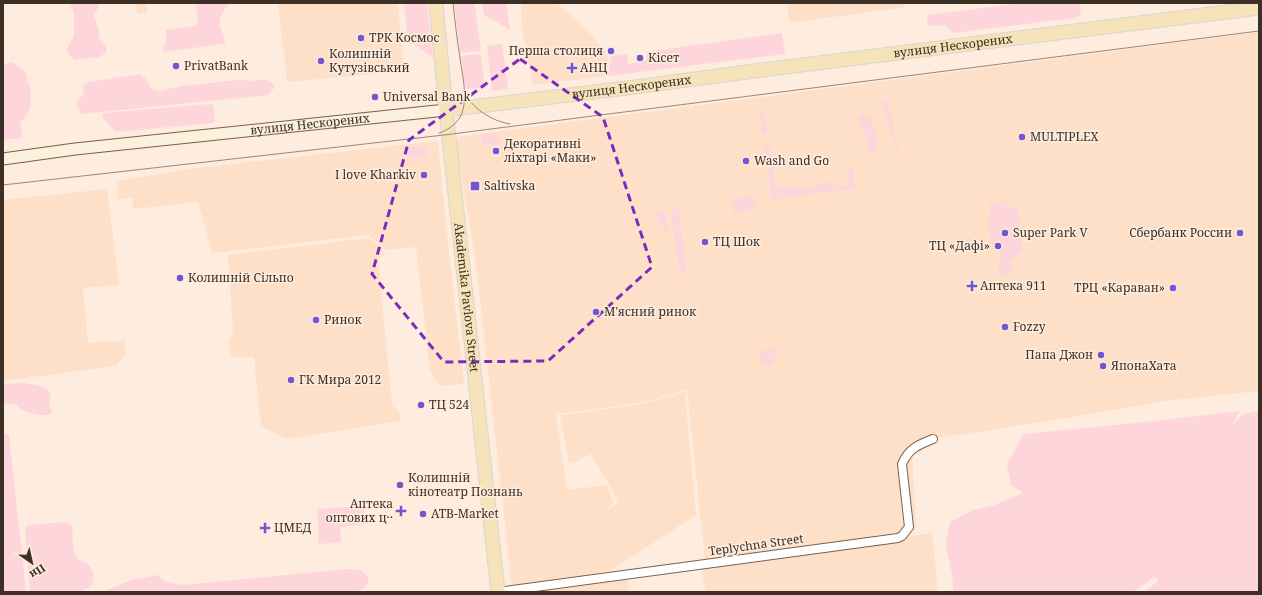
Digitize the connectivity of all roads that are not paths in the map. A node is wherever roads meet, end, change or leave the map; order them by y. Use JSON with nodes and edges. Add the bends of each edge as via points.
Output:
{"nodes":[{"id":1,"x":436,"y":3,"type":"edge"},
{"id":2,"x":1259,"y":8,"type":"edge"},
{"id":3,"x":446,"y":110,"type":"junction"},
{"id":4,"x":3,"y":159,"type":"edge"},
{"id":5,"x":933,"y":439,"type":"dead end"},
{"id":6,"x":498,"y":592,"type":"edge"}],
"edges":[{"from":1,"to":3,"type":"main road","name":"Akademika Pavlova Street"},
{"from":2,"to":3,"type":"main road","name":"вулиця Нескорених"},
{"from":3,"to":4,"type":"main road","name":"вулиця Нескорених"},
{"from":3,"to":6,"type":"main road","name":"Akademika Pavlova Street"},
{"from":5,"to":6,"type":"street","name":"Teplychna Street","via":[[912,449],[902,464],[909,528],[898,538]]}]}
